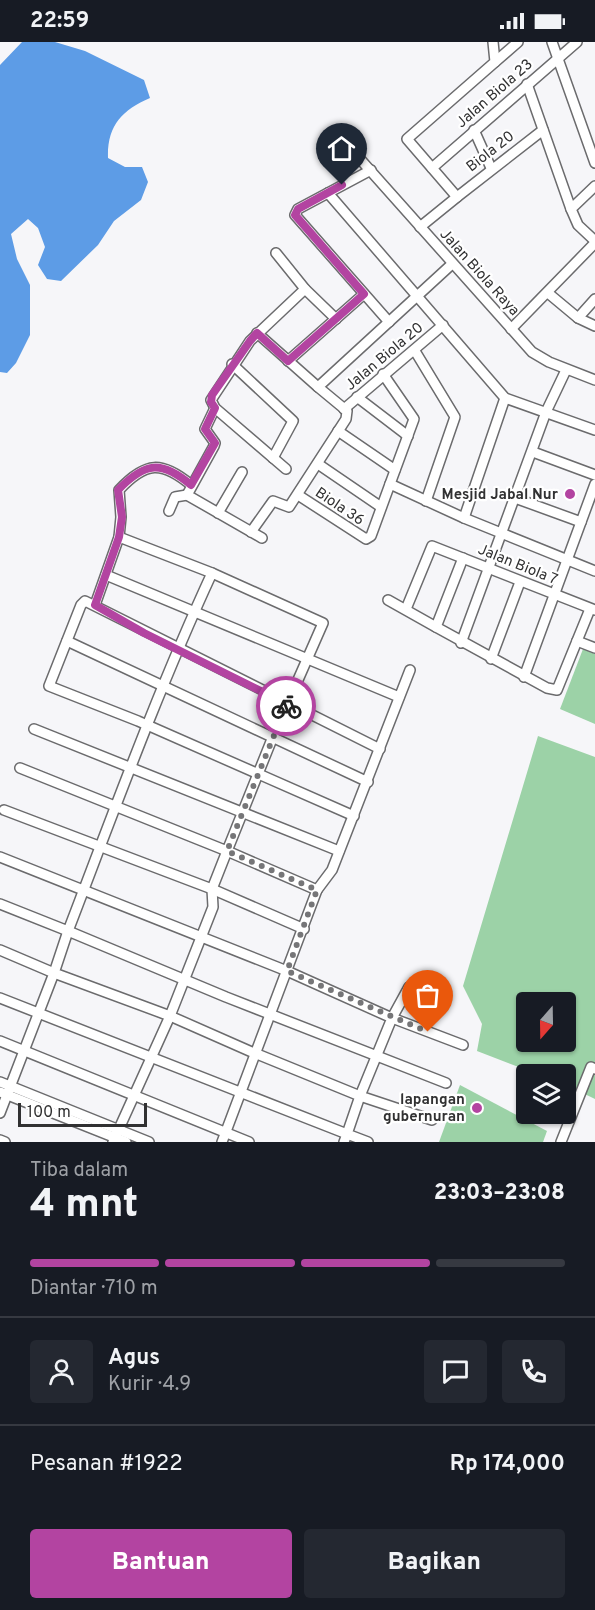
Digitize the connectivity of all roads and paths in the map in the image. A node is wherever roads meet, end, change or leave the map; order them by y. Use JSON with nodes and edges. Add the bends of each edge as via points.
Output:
{"nodes":[{"id":1,"x":493,"y":42,"type":"edge"},
{"id":2,"x":518,"y":42,"type":"edge"},
{"id":3,"x":552,"y":42,"type":"edge"},
{"id":4,"x":577,"y":42,"type":"edge"},
{"id":5,"x":559,"y":58,"type":"junction"},
{"id":6,"x":495,"y":62,"type":"junction"},
{"id":7,"x":527,"y":84,"type":"junction"},
{"id":8,"x":474,"y":130,"type":"junction"},
{"id":9,"x":543,"y":130,"type":"junction"},
{"id":10,"x":595,"y":130,"type":"edge"},
{"id":11,"x":587,"y":139,"type":"junction"},
{"id":12,"x":360,"y":159,"type":"dead end"},
{"id":13,"x":595,"y":163,"type":"edge"},
{"id":14,"x":432,"y":168,"type":"junction"},
{"id":15,"x":492,"y":168,"type":"junction"},
{"id":16,"x":371,"y":170,"type":"junction"},
{"id":17,"x":595,"y":186,"type":"edge"},
{"id":18,"x":328,"y":193,"type":"junction"},
{"id":19,"x":457,"y":197,"type":"junction"},
{"id":20,"x":571,"y":209,"type":"junction"},
{"id":21,"x":420,"y":227,"type":"junction"},
{"id":22,"x":595,"y":242,"type":"edge"},
{"id":23,"x":276,"y":253,"type":"dead end"},
{"id":24,"x":452,"y":264,"type":"junction"},
{"id":25,"x":305,"y":288,"type":"junction"},
{"id":26,"x":548,"y":292,"type":"junction"},
{"id":27,"x":364,"y":294,"type":"junction"},
{"id":28,"x":417,"y":297,"type":"junction"},
{"id":29,"x":595,"y":299,"type":"edge"},
{"id":30,"x":578,"y":318,"type":"junction"},
{"id":31,"x":336,"y":319,"type":"junction"},
{"id":32,"x":390,"y":322,"type":"junction"},
{"id":33,"x":443,"y":325,"type":"junction"},
{"id":34,"x":595,"y":326,"type":"edge"},
{"id":35,"x":511,"y":329,"type":"junction"},
{"id":36,"x":257,"y":333,"type":"junction"},
{"id":37,"x":415,"y":351,"type":"junction"},
{"id":38,"x":288,"y":361,"type":"junction"},
{"id":39,"x":232,"y":364,"type":"junction"},
{"id":40,"x":566,"y":370,"type":"junction"},
{"id":41,"x":383,"y":374,"type":"junction"},
{"id":42,"x":595,"y":380,"type":"edge"},
{"id":43,"x":318,"y":387,"type":"junction"},
{"id":44,"x":357,"y":398,"type":"junction"},
{"id":45,"x":505,"y":398,"type":"junction"},
{"id":46,"x":215,"y":408,"type":"junction"},
{"id":47,"x":344,"y":409,"type":"junction"},
{"id":48,"x":546,"y":412,"type":"junction"},
{"id":49,"x":595,"y":430,"type":"edge"},
{"id":50,"x":338,"y":431,"type":"junction"},
{"id":51,"x":408,"y":436,"type":"junction"},
{"id":52,"x":533,"y":452,"type":"junction"},
{"id":53,"x":273,"y":458,"type":"junction"},
{"id":54,"x":318,"y":464,"type":"junction"},
{"id":55,"x":286,"y":469,"type":"dead end"},
{"id":56,"x":395,"y":470,"type":"junction"},
{"id":57,"x":242,"y":472,"type":"dead end"},
{"id":58,"x":595,"y":475,"type":"edge"},
{"id":59,"x":390,"y":484,"type":"junction"},
{"id":60,"x":595,"y":484,"type":"edge"},
{"id":61,"x":191,"y":485,"type":"junction"},
{"id":62,"x":187,"y":495,"type":"junction"},
{"id":63,"x":298,"y":495,"type":"junction"},
{"id":64,"x":515,"y":498,"type":"junction"},
{"id":65,"x":426,"y":501,"type":"junction"},
{"id":66,"x":381,"y":507,"type":"junction"},
{"id":67,"x":169,"y":511,"type":"dead end"},
{"id":68,"x":218,"y":513,"type":"junction"},
{"id":69,"x":464,"y":518,"type":"junction"},
{"id":70,"x":581,"y":522,"type":"junction"},
{"id":71,"x":251,"y":532,"type":"junction"},
{"id":72,"x":503,"y":533,"type":"junction"},
{"id":73,"x":119,"y":537,"type":"junction"},
{"id":74,"x":262,"y":538,"type":"dead end"},
{"id":75,"x":463,"y":558,"type":"junction"},
{"id":76,"x":567,"y":561,"type":"junction"},
{"id":77,"x":489,"y":570,"type":"junction"},
{"id":78,"x":595,"y":571,"type":"edge"},
{"id":79,"x":212,"y":573,"type":"junction"},
{"id":80,"x":106,"y":575,"type":"junction"},
{"id":81,"x":520,"y":582,"type":"junction"},
{"id":82,"x":555,"y":595,"type":"junction"},
{"id":83,"x":388,"y":600,"type":"dead end"},
{"id":84,"x":95,"y":605,"type":"junction"},
{"id":85,"x":406,"y":609,"type":"junction"},
{"id":86,"x":195,"y":610,"type":"junction"},
{"id":87,"x":593,"y":610,"type":"edge"},
{"id":88,"x":436,"y":627,"type":"junction"},
{"id":89,"x":67,"y":641,"type":"junction"},
{"id":90,"x":577,"y":641,"type":"junction"},
{"id":91,"x":461,"y":643,"type":"junction"},
{"id":92,"x":595,"y":648,"type":"edge"},
{"id":93,"x":178,"y":650,"type":"junction"},
{"id":94,"x":490,"y":659,"type":"junction"},
{"id":95,"x":307,"y":660,"type":"junction"},
{"id":96,"x":410,"y":670,"type":"dead end"},
{"id":97,"x":524,"y":676,"type":"junction"},
{"id":98,"x":161,"y":687,"type":"junction"},
{"id":99,"x":399,"y":697,"type":"junction"},
{"id":100,"x":287,"y":704,"type":"junction"},
{"id":101,"x":147,"y":725,"type":"junction"},
{"id":102,"x":34,"y":729,"type":"dead end"},
{"id":103,"x":272,"y":739,"type":"junction"},
{"id":104,"x":380,"y":749,"type":"junction"},
{"id":105,"x":20,"y":768,"type":"dead end"},
{"id":106,"x":131,"y":768,"type":"junction"},
{"id":107,"x":258,"y":774,"type":"junction"},
{"id":108,"x":368,"y":782,"type":"junction"},
{"id":109,"x":116,"y":806,"type":"junction"},
{"id":110,"x":4,"y":810,"type":"dead end"},
{"id":111,"x":243,"y":813,"type":"junction"},
{"id":112,"x":354,"y":816,"type":"junction"},
{"id":113,"x":100,"y":846,"type":"junction"},
{"id":114,"x":227,"y":851,"type":"junction"},
{"id":115,"x":339,"y":851,"type":"junction"},
{"id":116,"x":0,"y":857,"type":"edge"},
{"id":117,"x":212,"y":889,"type":"junction"},
{"id":118,"x":84,"y":890,"type":"junction"},
{"id":119,"x":317,"y":890,"type":"junction"},
{"id":120,"x":0,"y":904,"type":"edge"},
{"id":121,"x":304,"y":929,"type":"junction"},
{"id":122,"x":68,"y":931,"type":"junction"},
{"id":123,"x":200,"y":938,"type":"junction"},
{"id":124,"x":0,"y":950,"type":"edge"},
{"id":125,"x":287,"y":971,"type":"junction"},
{"id":126,"x":54,"y":973,"type":"junction"},
{"id":127,"x":183,"y":979,"type":"junction"},
{"id":128,"x":409,"y":987,"type":"dead end"},
{"id":129,"x":0,"y":998,"type":"edge"},
{"id":130,"x":38,"y":1014,"type":"junction"},
{"id":131,"x":270,"y":1014,"type":"junction"},
{"id":132,"x":170,"y":1016,"type":"junction"},
{"id":133,"x":393,"y":1018,"type":"junction"},
{"id":134,"x":0,"y":1041,"type":"edge"},
{"id":135,"x":463,"y":1046,"type":"dead end"},
{"id":136,"x":24,"y":1051,"type":"junction"},
{"id":137,"x":256,"y":1053,"type":"junction"},
{"id":138,"x":375,"y":1057,"type":"junction"},
{"id":139,"x":152,"y":1058,"type":"junction"},
{"id":140,"x":595,"y":1068,"type":"edge"},
{"id":141,"x":0,"y":1082,"type":"edge"},
{"id":142,"x":446,"y":1083,"type":"dead end"},
{"id":143,"x":6,"y":1091,"type":"edge"},
{"id":144,"x":241,"y":1094,"type":"junction"},
{"id":145,"x":133,"y":1095,"type":"junction"},
{"id":146,"x":360,"y":1096,"type":"junction"},
{"id":147,"x":0,"y":1113,"type":"edge"},
{"id":148,"x":432,"y":1120,"type":"dead end"},
{"id":149,"x":115,"y":1136,"type":"edge"},
{"id":150,"x":224,"y":1137,"type":"edge"},
{"id":151,"x":345,"y":1138,"type":"edge"},
{"id":152,"x":0,"y":1140,"type":"edge"},
{"id":153,"x":5,"y":1142,"type":"edge"},
{"id":154,"x":126,"y":1142,"type":"edge"},
{"id":155,"x":149,"y":1142,"type":"edge"},
{"id":156,"x":249,"y":1142,"type":"edge"},
{"id":157,"x":368,"y":1142,"type":"edge"},
{"id":158,"x":561,"y":1142,"type":"edge"}],
"edges":[{"from":1,"to":6,"type":"street"},
{"from":2,"to":6,"type":"street"},
{"from":3,"to":5,"type":"street"},
{"from":4,"to":5,"type":"street","name":"Jalan Biola 23"},
{"from":5,"to":7,"type":"street","name":"Jalan Biola 23"},
{"from":5,"to":11,"type":"street"},
{"from":6,"to":14,"type":"street","via":[[408,138]]},
{"from":7,"to":8,"type":"street","name":"Jalan Biola 23"},
{"from":7,"to":9,"type":"street"},
{"from":8,"to":14,"type":"street","name":"Jalan Biola 23"},
{"from":8,"to":15,"type":"street"},
{"from":9,"to":15,"type":"street","name":"Biola 20"},
{"from":9,"to":20,"type":"street"},
{"from":10,"to":11,"type":"street"},
{"from":11,"to":13,"type":"street"},
{"from":12,"to":16,"type":"street","name":"Jalan Biola Raya"},
{"from":14,"to":19,"type":"street"},
{"from":15,"to":19,"type":"street","name":"Biola 20"},
{"from":16,"to":18,"type":"street"},
{"from":16,"to":21,"type":"street","name":"Jalan Biola Raya"},
{"from":17,"to":20,"type":"street"},
{"from":18,"to":27,"type":"street","via":[[298,209],[295,215]]},
{"from":18,"to":28,"type":"street"},
{"from":19,"to":21,"type":"street","name":"Biola 20"},
{"from":20,"to":22,"type":"street","via":[[578,225]]},
{"from":21,"to":24,"type":"street","name":"Jalan Biola Raya"},
{"from":22,"to":26,"type":"street"},
{"from":23,"to":25,"type":"street"},
{"from":24,"to":28,"type":"street"},
{"from":24,"to":35,"type":"street","name":"Jalan Biola Raya"},
{"from":25,"to":31,"type":"street"},
{"from":25,"to":36,"type":"street"},
{"from":26,"to":30,"type":"street"},
{"from":26,"to":35,"type":"street"},
{"from":27,"to":31,"type":"street"},
{"from":27,"to":32,"type":"street"},
{"from":28,"to":32,"type":"street"},
{"from":28,"to":33,"type":"street"},
{"from":29,"to":30,"type":"street"},
{"from":30,"to":34,"type":"street"},
{"from":31,"to":38,"type":"street"},
{"from":32,"to":43,"type":"street"},
{"from":33,"to":37,"type":"street","name":"Jalan Biola 20"},
{"from":33,"to":45,"type":"street"},
{"from":35,"to":40,"type":"street","name":"Jalan Biola Raya","via":[[539,357]]},
{"from":36,"to":38,"type":"street"},
{"from":36,"to":39,"type":"street"},
{"from":37,"to":41,"type":"street","name":"Jalan Biola 20"},
{"from":37,"to":65,"type":"street","via":[[455,417]]},
{"from":38,"to":43,"type":"street"},
{"from":39,"to":46,"type":"street","via":[[212,395]]},
{"from":39,"to":53,"type":"street","via":[[293,421]]},
{"from":40,"to":42,"type":"street","name":"Jalan Biola Raya"},
{"from":40,"to":48,"type":"street"},
{"from":41,"to":44,"type":"street","name":"Jalan Biola 20"},
{"from":41,"to":51,"type":"street","via":[[413,417]]},
{"from":43,"to":47,"type":"street"},
{"from":44,"to":47,"type":"street","name":"Jalan Biola 20"},
{"from":44,"to":51,"type":"street"},
{"from":45,"to":48,"type":"street"},
{"from":45,"to":69,"type":"street"},
{"from":46,"to":53,"type":"street"},
{"from":46,"to":61,"type":"street","via":[[205,429],[215,443]]},
{"from":47,"to":50,"type":"street","via":[[347,416]]},
{"from":48,"to":49,"type":"street"},
{"from":48,"to":52,"type":"street"},
{"from":50,"to":54,"type":"street"},
{"from":50,"to":56,"type":"street"},
{"from":51,"to":56,"type":"street"},
{"from":52,"to":58,"type":"street"},
{"from":52,"to":64,"type":"street"},
{"from":53,"to":55,"type":"street"},
{"from":54,"to":63,"type":"street"},
{"from":54,"to":66,"type":"street"},
{"from":56,"to":59,"type":"street"},
{"from":57,"to":68,"type":"street"},
{"from":59,"to":65,"type":"street"},
{"from":59,"to":66,"type":"street"},
{"from":60,"to":70,"type":"street"},
{"from":61,"to":62,"type":"street"},
{"from":61,"to":73,"type":"street","via":[[166,467],[154,467],[137,475],[118,490],[122,517]]},
{"from":62,"to":67,"type":"street","via":[[175,497]]},
{"from":62,"to":68,"type":"street"},
{"from":63,"to":66,"type":"street","name":"Biola 36","via":[[366,539]]},
{"from":63,"to":71,"type":"street","via":[[289,507],[273,501]]},
{"from":64,"to":70,"type":"street"},
{"from":64,"to":72,"type":"street"},
{"from":65,"to":69,"type":"street"},
{"from":68,"to":71,"type":"street"},
{"from":69,"to":72,"type":"street"},
{"from":70,"to":76,"type":"street"},
{"from":71,"to":74,"type":"street"},
{"from":72,"to":76,"type":"street"},
{"from":72,"to":77,"type":"street"},
{"from":73,"to":79,"type":"street"},
{"from":73,"to":80,"type":"street"},
{"from":75,"to":77,"type":"street","name":"Jalan Biola 7"},
{"from":75,"to":85,"type":"street","name":"Jalan Biola 7","via":[[438,547],[430,548]]},
{"from":75,"to":88,"type":"street"},
{"from":76,"to":78,"type":"street"},
{"from":76,"to":82,"type":"street"},
{"from":77,"to":81,"type":"street","name":"Jalan Biola 7"},
{"from":77,"to":91,"type":"street"},
{"from":79,"to":86,"type":"street"},
{"from":79,"to":95,"type":"street","via":[[323,622]]},
{"from":80,"to":84,"type":"street"},
{"from":80,"to":86,"type":"street"},
{"from":81,"to":82,"type":"street","name":"Jalan Biola 7"},
{"from":81,"to":94,"type":"street"},
{"from":82,"to":87,"type":"street","name":"Jalan Biola 7"},
{"from":82,"to":97,"type":"street"},
{"from":83,"to":85,"type":"street"},
{"from":84,"to":89,"type":"street","via":[[82,603]]},
{"from":84,"to":93,"type":"street"},
{"from":85,"to":88,"type":"street"},
{"from":86,"to":93,"type":"street"},
{"from":86,"to":95,"type":"street"},
{"from":87,"to":90,"type":"street"},
{"from":88,"to":91,"type":"street"},
{"from":89,"to":98,"type":"street"},
{"from":89,"to":101,"type":"street","via":[[49,686]]},
{"from":90,"to":92,"type":"street"},
{"from":90,"to":97,"type":"street","via":[[557,690]]},
{"from":91,"to":94,"type":"street"},
{"from":93,"to":98,"type":"street"},
{"from":93,"to":100,"type":"street"},
{"from":94,"to":97,"type":"street"},
{"from":95,"to":99,"type":"street"},
{"from":95,"to":100,"type":"street"},
{"from":96,"to":99,"type":"street"},
{"from":98,"to":101,"type":"street"},
{"from":98,"to":103,"type":"street"},
{"from":99,"to":104,"type":"street"},
{"from":100,"to":103,"type":"street"},
{"from":100,"to":104,"type":"street"},
{"from":101,"to":106,"type":"street"},
{"from":101,"to":107,"type":"street"},
{"from":102,"to":106,"type":"street"},
{"from":103,"to":107,"type":"street"},
{"from":103,"to":108,"type":"street"},
{"from":104,"to":108,"type":"street"},
{"from":105,"to":109,"type":"street"},
{"from":106,"to":109,"type":"street"},
{"from":106,"to":111,"type":"street"},
{"from":107,"to":111,"type":"street"},
{"from":107,"to":112,"type":"street"},
{"from":108,"to":112,"type":"street"},
{"from":109,"to":113,"type":"street"},
{"from":109,"to":114,"type":"street"},
{"from":110,"to":113,"type":"street"},
{"from":111,"to":114,"type":"street"},
{"from":111,"to":115,"type":"street"},
{"from":112,"to":115,"type":"street"},
{"from":113,"to":117,"type":"street"},
{"from":113,"to":118,"type":"street"},
{"from":114,"to":117,"type":"street"},
{"from":114,"to":119,"type":"street"},
{"from":115,"to":119,"type":"street","via":[[332,870]]},
{"from":116,"to":118,"type":"street"},
{"from":117,"to":121,"type":"street"},
{"from":117,"to":123,"type":"street","via":[[213,907]]},
{"from":118,"to":122,"type":"street"},
{"from":118,"to":123,"type":"street"},
{"from":119,"to":121,"type":"street"},
{"from":120,"to":122,"type":"street"},
{"from":121,"to":125,"type":"street"},
{"from":122,"to":126,"type":"street"},
{"from":122,"to":127,"type":"street"},
{"from":123,"to":125,"type":"street"},
{"from":123,"to":127,"type":"street"},
{"from":124,"to":126,"type":"street"},
{"from":125,"to":131,"type":"street"},
{"from":125,"to":133,"type":"street"},
{"from":126,"to":130,"type":"street"},
{"from":126,"to":132,"type":"street"},
{"from":127,"to":131,"type":"street"},
{"from":127,"to":132,"type":"street"},
{"from":128,"to":133,"type":"street"},
{"from":129,"to":130,"type":"street"},
{"from":130,"to":136,"type":"street"},
{"from":130,"to":139,"type":"street"},
{"from":131,"to":137,"type":"street"},
{"from":131,"to":138,"type":"street"},
{"from":132,"to":137,"type":"street"},
{"from":132,"to":139,"type":"street"},
{"from":133,"to":135,"type":"street"},
{"from":133,"to":138,"type":"street"},
{"from":134,"to":136,"type":"street"},
{"from":136,"to":143,"type":"street"},
{"from":136,"to":145,"type":"street"},
{"from":137,"to":144,"type":"street"},
{"from":137,"to":146,"type":"street"},
{"from":138,"to":142,"type":"street"},
{"from":138,"to":146,"type":"street"},
{"from":139,"to":144,"type":"street"},
{"from":139,"to":145,"type":"street"},
{"from":140,"to":158,"type":"street","via":[[591,1067]]},
{"from":141,"to":143,"type":"street"},
{"from":143,"to":147,"type":"street"},
{"from":143,"to":149,"type":"street"},
{"from":144,"to":150,"type":"street"},
{"from":144,"to":151,"type":"street"},
{"from":145,"to":149,"type":"street"},
{"from":145,"to":150,"type":"street"},
{"from":146,"to":148,"type":"street"},
{"from":146,"to":151,"type":"street"},
{"from":149,"to":154,"type":"street"},
{"from":149,"to":155,"type":"street"},
{"from":150,"to":156,"type":"street"},
{"from":151,"to":157,"type":"street"},
{"from":152,"to":153,"type":"street"}]}
